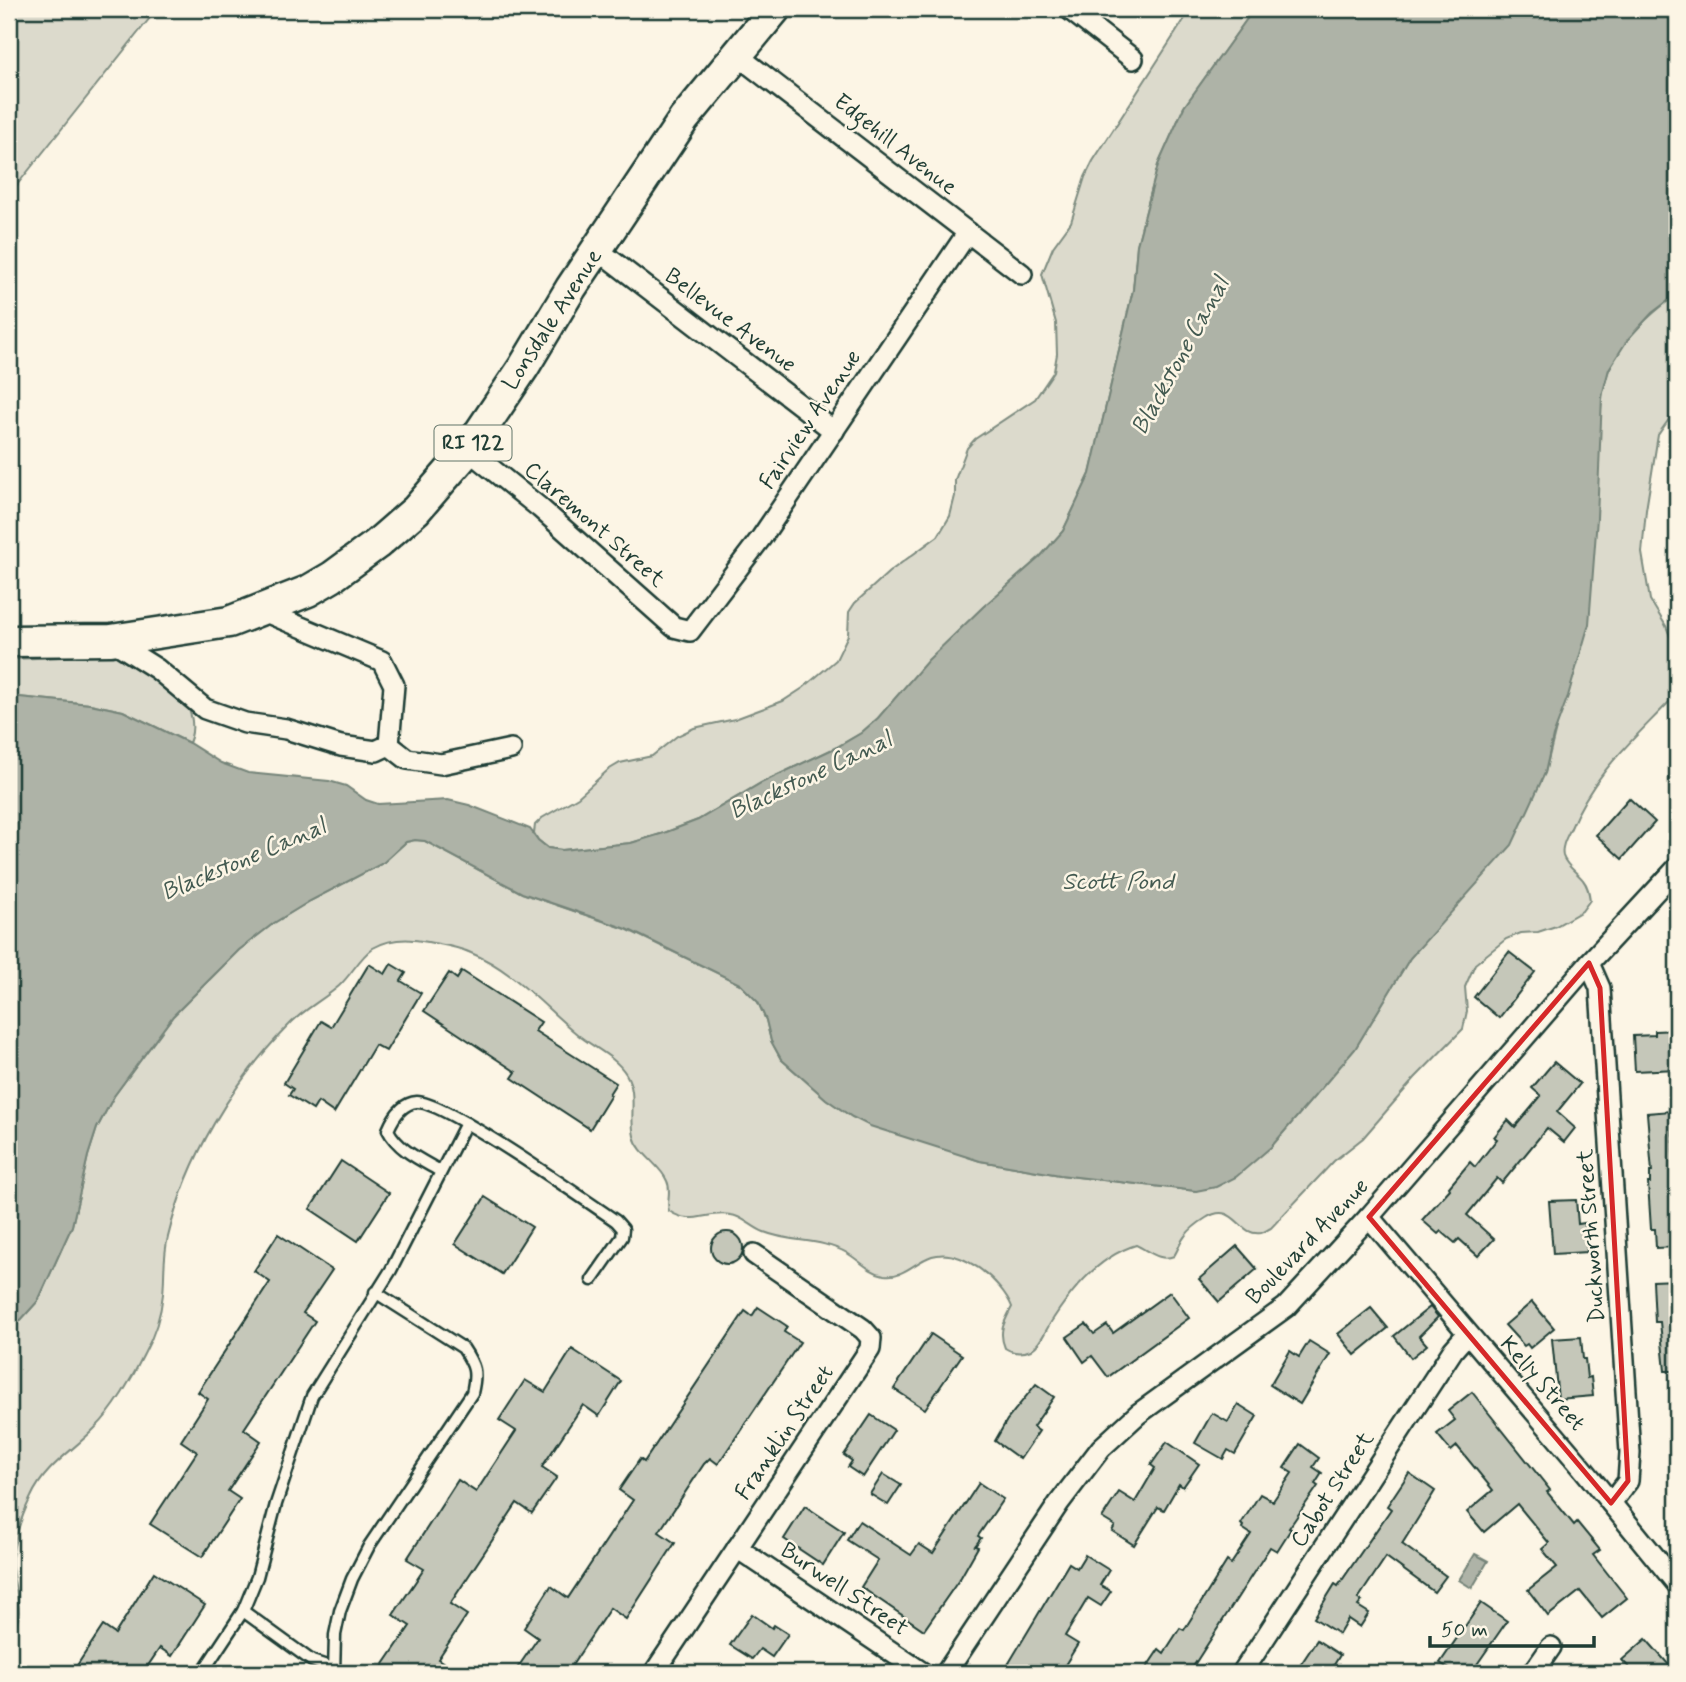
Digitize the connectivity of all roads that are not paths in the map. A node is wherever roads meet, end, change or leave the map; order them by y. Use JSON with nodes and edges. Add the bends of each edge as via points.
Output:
{"nodes":[{"id":1,"x":775,"y":9,"type":"edge"},
{"id":2,"x":1069,"y":9,"type":"edge"},
{"id":3,"x":737,"y":55,"type":"junction"},
{"id":4,"x":1133,"y":59,"type":"dead end"},
{"id":5,"x":968,"y":232,"type":"junction"},
{"id":6,"x":598,"y":250,"type":"junction"},
{"id":7,"x":1022,"y":274,"type":"dead end"},
{"id":8,"x":834,"y":431,"type":"junction"},
{"id":9,"x":468,"y":450,"type":"junction"},
{"id":10,"x":263,"y":611,"type":"junction"},
{"id":11,"x":690,"y":631,"type":"joint"},
{"id":12,"x":111,"y":640,"type":"junction"},
{"id":13,"x":9,"y":641,"type":"edge"},
{"id":14,"x":389,"y":745,"type":"junction"},
{"id":15,"x":511,"y":749,"type":"dead end"},
{"id":16,"x":1677,"y":868,"type":"edge"},
{"id":17,"x":1589,"y":963,"type":"junction"},
{"id":18,"x":466,"y":1123,"type":"junction"},
{"id":19,"x":440,"y":1171,"type":"junction"},
{"id":20,"x":1369,"y":1217,"type":"junction"},
{"id":21,"x":754,"y":1254,"type":"dead end"},
{"id":22,"x":592,"y":1280,"type":"dead end"},
{"id":23,"x":375,"y":1292,"type":"junction"},
{"id":24,"x":1467,"y":1334,"type":"junction"},
{"id":25,"x":1611,"y":1503,"type":"junction"},
{"id":26,"x":737,"y":1548,"type":"junction"},
{"id":27,"x":1677,"y":1584,"type":"edge"},
{"id":28,"x":243,"y":1611,"type":"junction"},
{"id":29,"x":1551,"y":1647,"type":"dead end"},
{"id":30,"x":334,"y":1671,"type":"edge"},
{"id":31,"x":202,"y":1673,"type":"edge"},
{"id":32,"x":654,"y":1673,"type":"edge"},
{"id":33,"x":923,"y":1673,"type":"edge"},
{"id":34,"x":946,"y":1673,"type":"edge"},
{"id":35,"x":1242,"y":1673,"type":"edge"},
{"id":36,"x":1533,"y":1673,"type":"edge"}],
"edges":[{"from":1,"to":3,"type":"main road","name":"Lonsdale Avenue","number":"RI 122"},
{"from":2,"to":4,"type":"street"},
{"from":3,"to":5,"type":"street","name":"Edgehill Avenue"},
{"from":3,"to":6,"type":"main road","name":"Lonsdale Avenue","number":"RI 122","via":[[684,119]]},
{"from":5,"to":7,"type":"street","name":"Edgehill Avenue"},
{"from":5,"to":8,"type":"street","name":"Fairview Avenue"},
{"from":6,"to":8,"type":"street","name":"Bellevue Avenue"},
{"from":6,"to":9,"type":"main road","name":"Lonsdale Avenue","number":"RI 122"},
{"from":8,"to":11,"type":"street","name":"Fairview Avenue"},
{"from":9,"to":10,"type":"main road","name":"Lonsdale Avenue","number":"RI 122","via":[[416,510],[377,544],[320,584]]},
{"from":9,"to":11,"type":"street","name":"Claremont Street","via":[[674,627]]},
{"from":10,"to":12,"type":"main road","name":"Lonsdale Avenue","number":"RI 122","via":[[229,622]]},
{"from":10,"to":14,"type":"street","via":[[382,661],[394,685]]},
{"from":12,"to":13,"type":"main road","name":"Lonsdale Avenue","number":"RI 122"},
{"from":12,"to":14,"type":"street","via":[[158,669],[205,709],[341,746],[376,751]]},
{"from":14,"to":15,"type":"street","via":[[407,759],[441,764]]},
{"from":16,"to":17,"type":"street","name":"Boulevard Avenue"},
{"from":17,"to":20,"type":"street","name":"Boulevard Avenue"},
{"from":17,"to":25,"type":"street","name":"Duckworth Street","via":[[1600,988],[1630,1454],[1628,1481]]},
{"from":18,"to":19,"type":"lane"},
{"from":18,"to":19,"type":"lane","via":[[417,1102],[392,1118],[388,1130],[392,1138]]},
{"from":18,"to":22,"type":"lane","via":[[623,1229]]},
{"from":19,"to":23,"type":"lane","via":[[391,1270]]},
{"from":20,"to":24,"type":"street","name":"Kelly Street"},
{"from":20,"to":34,"type":"street","name":"Boulevard Avenue","via":[[1286,1307],[1138,1415],[1101,1448]]},
{"from":21,"to":26,"type":"street","name":"Franklin Street","via":[[871,1338],[870,1349]]},
{"from":23,"to":28,"type":"lane","via":[[312,1396]]},
{"from":23,"to":30,"type":"lane","via":[[463,1348],[476,1375],[472,1393],[369,1546],[352,1579],[335,1635]]},
{"from":24,"to":25,"type":"street","name":"Kelly Street"},
{"from":24,"to":35,"type":"street","name":"Cabot Street"},
{"from":25,"to":27,"type":"street","name":"Kelly Street"},
{"from":26,"to":32,"type":"street","name":"Franklin Street"},
{"from":26,"to":33,"type":"street","name":"Burwell Street"},
{"from":28,"to":30,"type":"lane","via":[[312,1661]]},
{"from":28,"to":31,"type":"lane"},
{"from":29,"to":36,"type":"street"}]}
